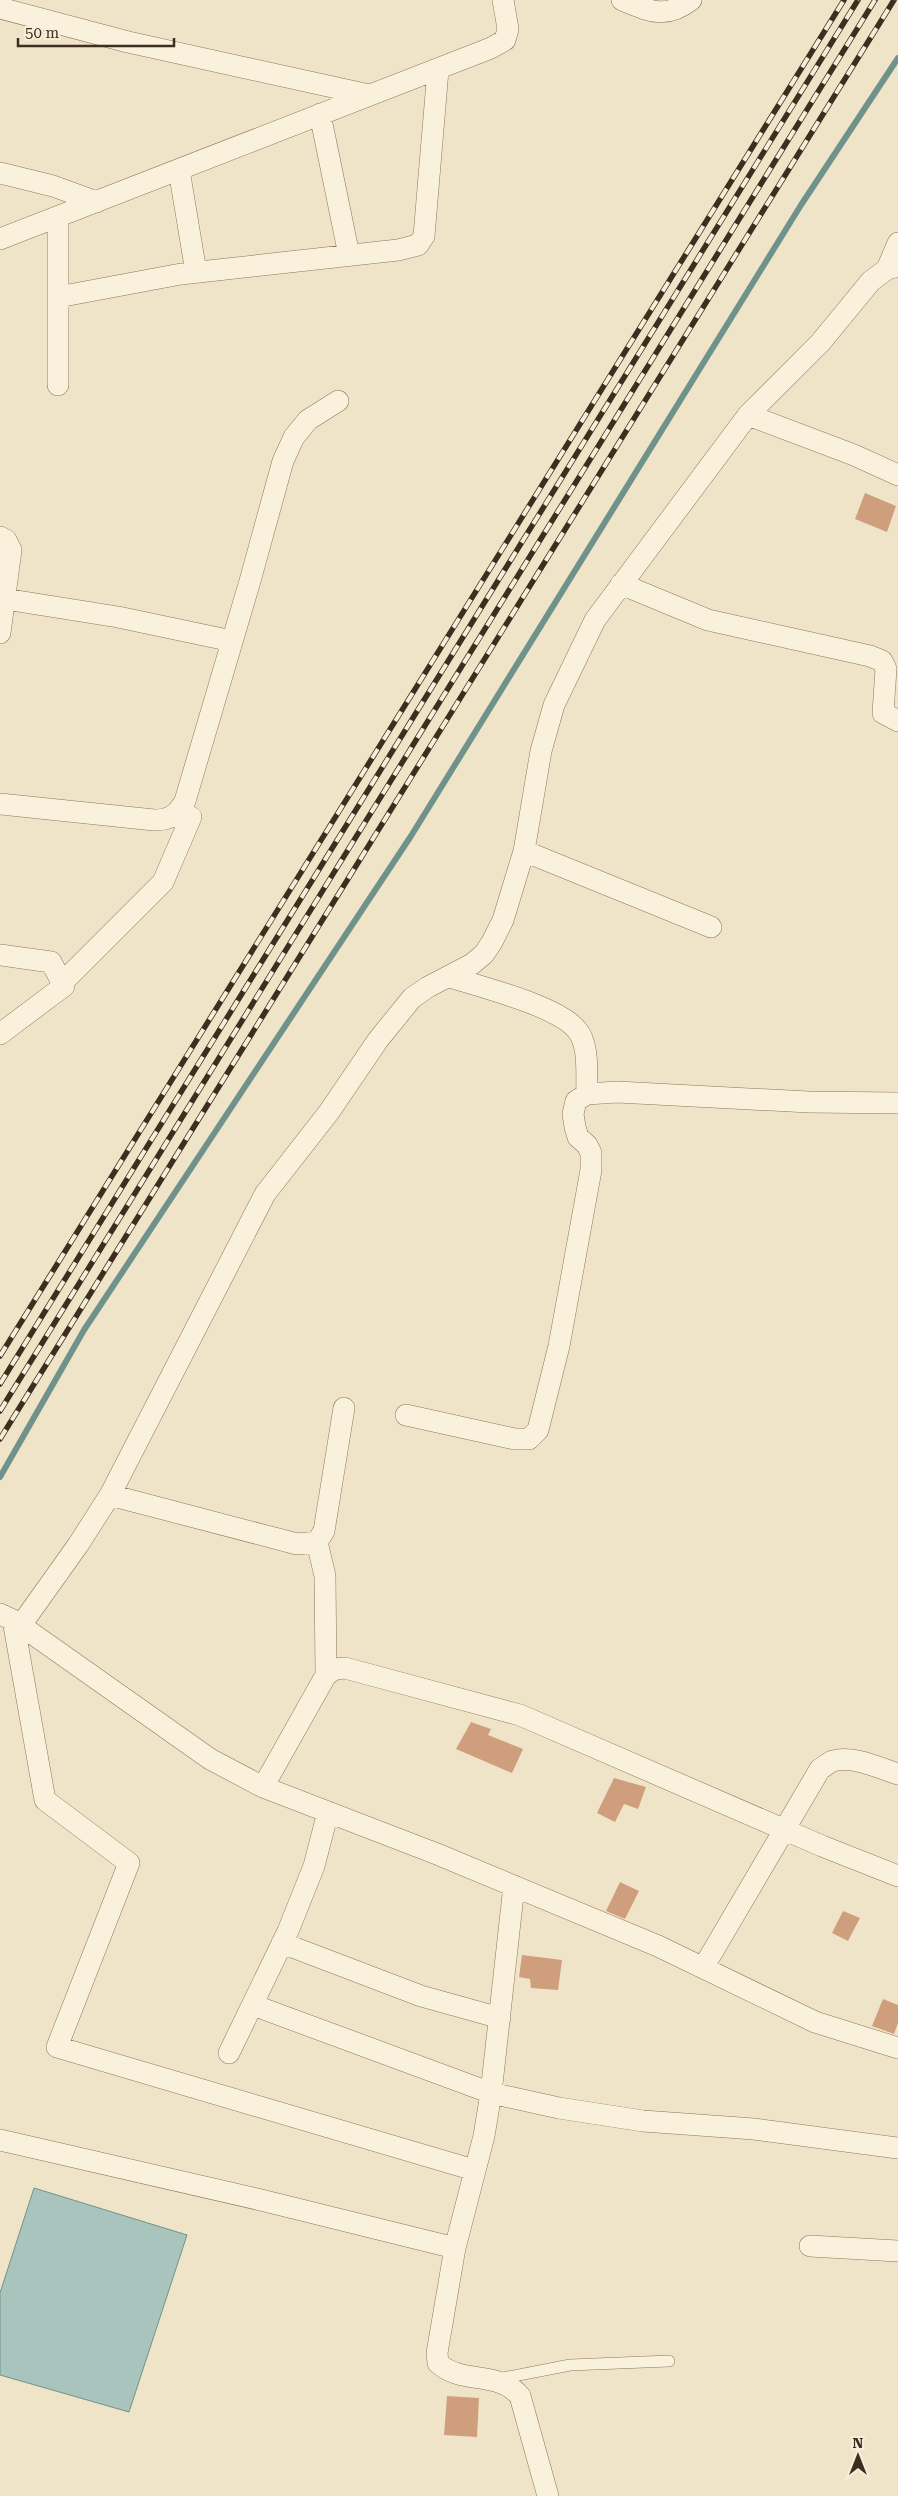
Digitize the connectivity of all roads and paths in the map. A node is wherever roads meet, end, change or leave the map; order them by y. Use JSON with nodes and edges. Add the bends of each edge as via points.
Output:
{"nodes":[{"id":1,"x":504,"y":0,"type":"edge"},
{"id":2,"x":622,"y":0,"type":"edge"},
{"id":3,"x":691,"y":0,"type":"edge"},
{"id":4,"x":0,"y":8,"type":"edge"},
{"id":5,"x":438,"y":70,"type":"junction"},
{"id":6,"x":369,"y":95,"type":"junction"},
{"id":7,"x":320,"y":114,"type":"junction"},
{"id":8,"x":179,"y":170,"type":"junction"},
{"id":9,"x":0,"y":173,"type":"edge"},
{"id":10,"x":97,"y":202,"type":"junction"},
{"id":11,"x":58,"y":217,"type":"junction"},
{"id":12,"x":0,"y":239,"type":"edge"},
{"id":13,"x":898,"y":243,"type":"edge"},
{"id":14,"x":349,"y":255,"type":"junction"},
{"id":15,"x":892,"y":267,"type":"edge"},
{"id":16,"x":196,"y":272,"type":"junction"},
{"id":17,"x":58,"y":297,"type":"junction"},
{"id":18,"x":58,"y":386,"type":"dead end"},
{"id":19,"x":338,"y":401,"type":"dead end"},
{"id":20,"x":748,"y":414,"type":"junction"},
{"id":21,"x":898,"y":475,"type":"edge"},
{"id":22,"x":0,"y":537,"type":"edge"},
{"id":23,"x":621,"y":584,"type":"junction"},
{"id":24,"x":5,"y":599,"type":"junction"},
{"id":25,"x":0,"y":633,"type":"edge"},
{"id":26,"x":232,"y":641,"type":"junction"},
{"id":27,"x":898,"y":722,"type":"edge"},
{"id":28,"x":0,"y":804,"type":"edge"},
{"id":29,"x":191,"y":817,"type":"dead end"},
{"id":30,"x":524,"y":851,"type":"junction"},
{"id":31,"x":711,"y":926,"type":"dead end"},
{"id":32,"x":0,"y":955,"type":"edge"},
{"id":33,"x":450,"y":977,"type":"junction"},
{"id":34,"x":62,"y":982,"type":"junction"},
{"id":35,"x":0,"y":1034,"type":"edge"},
{"id":36,"x":587,"y":1094,"type":"junction"},
{"id":37,"x":898,"y":1103,"type":"edge"},
{"id":38,"x":344,"y":1408,"type":"dead end"},
{"id":39,"x":406,"y":1415,"type":"dead end"},
{"id":40,"x":110,"y":1495,"type":"junction"},
{"id":41,"x":317,"y":1542,"type":"junction"},
{"id":42,"x":11,"y":1620,"type":"edge"},
{"id":43,"x":326,"y":1675,"type":"junction"},
{"id":44,"x":898,"y":1774,"type":"edge"},
{"id":45,"x":263,"y":1787,"type":"junction"},
{"id":46,"x":328,"y":1812,"type":"junction"},
{"id":47,"x":783,"y":1829,"type":"junction"},
{"id":48,"x":898,"y":1876,"type":"edge"},
{"id":49,"x":514,"y":1886,"type":"junction"},
{"id":50,"x":282,"y":1943,"type":"junction"},
{"id":51,"x":703,"y":1968,"type":"junction"},
{"id":52,"x":253,"y":2004,"type":"junction"},
{"id":53,"x":500,"y":2018,"type":"junction"},
{"id":54,"x":898,"y":2048,"type":"edge"},
{"id":55,"x":229,"y":2053,"type":"dead end"},
{"id":56,"x":491,"y":2093,"type":"junction"},
{"id":57,"x":0,"y":2140,"type":"edge"},
{"id":58,"x":898,"y":2148,"type":"edge"},
{"id":59,"x":474,"y":2170,"type":"junction"},
{"id":60,"x":810,"y":2246,"type":"dead end"},
{"id":61,"x":456,"y":2248,"type":"junction"},
{"id":62,"x":898,"y":2252,"type":"edge"},
{"id":63,"x":669,"y":2361,"type":"dead end"},
{"id":64,"x":496,"y":2380,"type":"junction"},
{"id":65,"x":548,"y":2496,"type":"edge"}],
"edges":[{"from":1,"to":5,"type":"street","via":[[508,29],[505,40]]},
{"from":2,"to":3,"type":"street","via":[[649,11],[667,13]]},
{"from":4,"to":6,"type":"street","via":[[128,42]]},
{"from":5,"to":6,"type":"street"},
{"from":5,"to":14,"type":"street","via":[[424,236],[418,246]]},
{"from":6,"to":7,"type":"street"},
{"from":7,"to":8,"type":"street"},
{"from":7,"to":14,"type":"street"},
{"from":8,"to":10,"type":"street"},
{"from":8,"to":16,"type":"street"},
{"from":9,"to":10,"type":"street","via":[[53,186]]},
{"from":10,"to":11,"type":"street"},
{"from":11,"to":12,"type":"street"},
{"from":11,"to":17,"type":"street"},
{"from":13,"to":15,"type":"street"},
{"from":14,"to":16,"type":"street"},
{"from":15,"to":20,"type":"street","via":[[871,281],[820,343]]},
{"from":16,"to":17,"type":"street"},
{"from":17,"to":18,"type":"street"},
{"from":19,"to":26,"type":"street","via":[[308,420],[294,437],[283,461]]},
{"from":20,"to":21,"type":"street"},
{"from":20,"to":23,"type":"street"},
{"from":22,"to":24,"type":"street","via":[[6,540],[11,550]]},
{"from":23,"to":27,"type":"street","via":[[708,620],[882,661],[886,669],[883,713]]},
{"from":23,"to":30,"type":"street","via":[[595,620],[554,705],[541,751]]},
{"from":24,"to":25,"type":"street"},
{"from":24,"to":26,"type":"street","via":[[118,617]]},
{"from":26,"to":28,"type":"street","via":[[185,801],[178,812],[166,820]]},
{"from":29,"to":34,"type":"street","via":[[163,882]]},
{"from":30,"to":31,"type":"street"},
{"from":30,"to":33,"type":"street","via":[[503,920],[492,942],[472,964]]},
{"from":32,"to":34,"type":"street","via":[[51,962]]},
{"from":33,"to":36,"type":"street","via":[[558,1014],[578,1030],[585,1049]]},
{"from":33,"to":40,"type":"street","via":[[412,998],[264,1194]]},
{"from":34,"to":35,"type":"street","via":[[64,986]]},
{"from":36,"to":37,"type":"street","via":[[617,1092]]},
{"from":36,"to":39,"type":"street","via":[[576,1101],[573,1114],[578,1137],[591,1153],[591,1170],[559,1346],[538,1430],[529,1439],[515,1439]]},
{"from":38,"to":41,"type":"street","via":[[324,1531]]},
{"from":40,"to":41,"type":"street","via":[[296,1544]]},
{"from":40,"to":42,"type":"street","via":[[78,1545]]},
{"from":41,"to":43,"type":"street","via":[[325,1576]]},
{"from":42,"to":45,"type":"street","via":[[210,1759]]},
{"from":42,"to":59,"type":"street","via":[[45,1800],[129,1863],[56,2047]]},
{"from":43,"to":45,"type":"street"},
{"from":43,"to":47,"type":"street","via":[[335,1669],[345,1668],[520,1715]]},
{"from":44,"to":47,"type":"street","via":[[860,1762],[833,1761],[820,1769]]},
{"from":45,"to":46,"type":"street"},
{"from":46,"to":49,"type":"street"},
{"from":46,"to":50,"type":"street","via":[[314,1866]]},
{"from":47,"to":48,"type":"street"},
{"from":47,"to":51,"type":"street"},
{"from":49,"to":51,"type":"street"},
{"from":49,"to":53,"type":"street"},
{"from":50,"to":52,"type":"street"},
{"from":50,"to":53,"type":"street","via":[[421,1996]]},
{"from":51,"to":54,"type":"street","via":[[815,2022]]},
{"from":52,"to":55,"type":"street"},
{"from":52,"to":56,"type":"street"},
{"from":53,"to":56,"type":"street"},
{"from":56,"to":58,"type":"street","via":[[643,2121],[754,2129]]},
{"from":56,"to":59,"type":"street"},
{"from":57,"to":61,"type":"street"},
{"from":59,"to":61,"type":"street"},
{"from":60,"to":62,"type":"street"},
{"from":61,"to":64,"type":"street","via":[[437,2353],[438,2363],[456,2374]]},
{"from":63,"to":64,"type":"lane","via":[[570,2365]]},
{"from":64,"to":65,"type":"street","via":[[511,2386],[520,2396]]}]}
